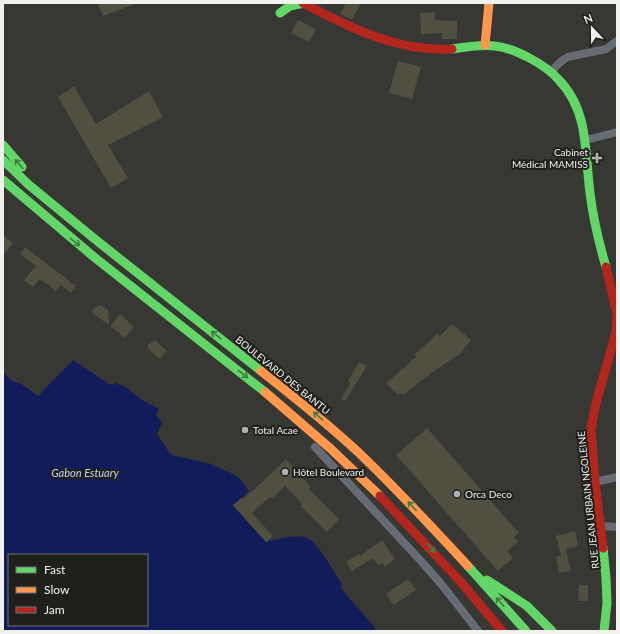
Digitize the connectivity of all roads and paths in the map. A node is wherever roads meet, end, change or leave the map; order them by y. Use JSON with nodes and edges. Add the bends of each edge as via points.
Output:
{"nodes":[{"id":1,"x":281,"y":3,"type":"edge"},
{"id":2,"x":303,"y":3,"type":"edge"},
{"id":3,"x":489,"y":3,"type":"edge"},
{"id":4,"x":617,"y":41,"type":"edge"},
{"id":5,"x":485,"y":45,"type":"junction"},
{"id":6,"x":551,"y":73,"type":"junction"},
{"id":7,"x":617,"y":132,"type":"edge"},
{"id":8,"x":586,"y":140,"type":"junction"},
{"id":9,"x":3,"y":145,"type":"edge"},
{"id":10,"x":3,"y":160,"type":"edge"},
{"id":11,"x":3,"y":180,"type":"edge"},
{"id":12,"x":3,"y":188,"type":"edge"},
{"id":13,"x":54,"y":205,"type":"junction"},
{"id":14,"x":55,"y":226,"type":"junction"},
{"id":15,"x":315,"y":447,"type":"dead end"},
{"id":16,"x":617,"y":477,"type":"edge"},
{"id":17,"x":595,"y":482,"type":"junction"},
{"id":18,"x":600,"y":526,"type":"junction"},
{"id":19,"x":617,"y":527,"type":"edge"},
{"id":20,"x":471,"y":569,"type":"junction"},
{"id":21,"x":478,"y":631,"type":"edge"},
{"id":22,"x":502,"y":631,"type":"edge"},
{"id":23,"x":526,"y":631,"type":"edge"},
{"id":24,"x":552,"y":631,"type":"edge"},
{"id":25,"x":604,"y":631,"type":"edge"}],
"edges":[{"from":1,"to":2,"type":"main road","via":[[280,13],[290,6]]},
{"from":2,"to":5,"type":"main road","name":"RUE JEAN URBAIN NGOLEINE","via":[[355,30],[399,45],[457,49]]},
{"from":3,"to":5,"type":"main road"},
{"from":4,"to":6,"type":"street","via":[[606,49],[563,59]]},
{"from":5,"to":6,"type":"main road","name":"RUE JEAN URBAIN NGOLEINE","via":[[507,48]]},
{"from":6,"to":8,"type":"main road","name":"RUE JEAN URBAIN NGOLEINE","via":[[565,86],[572,98]]},
{"from":7,"to":8,"type":"street"},
{"from":8,"to":17,"type":"main road","name":"RUE JEAN URBAIN NGOLEINE","via":[[591,207],[616,314],[616,332],[592,419]]},
{"from":13,"to":9,"type":"main road","one_way":true},
{"from":10,"to":13,"type":"main road","name":"BOULEVARD DES BANTU"},
{"from":11,"to":14,"type":"main road"},
{"from":12,"to":14,"type":"main road","via":[[47,223]]},
{"from":20,"to":13,"type":"main road","name":"BOULEVARD DES BANTU","one_way":true,"via":[[362,456],[309,409]]},
{"from":14,"to":22,"type":"main road","one_way":true,"via":[[251,380],[313,433],[408,524],[455,574]]},
{"from":15,"to":21,"type":"street","via":[[421,561]]},
{"from":16,"to":17,"type":"street"},
{"from":17,"to":18,"type":"main road","name":"RUE JEAN URBAIN NGOLEINE"},
{"from":18,"to":19,"type":"street"},
{"from":18,"to":25,"type":"main road","name":"RUE JEAN URBAIN NGOLEINE","via":[[607,592]]},
{"from":23,"to":20,"type":"main road","name":"BOULEVARD DES BANTU","one_way":true},
{"from":20,"to":24,"type":"main road","via":[[528,606]]}]}
